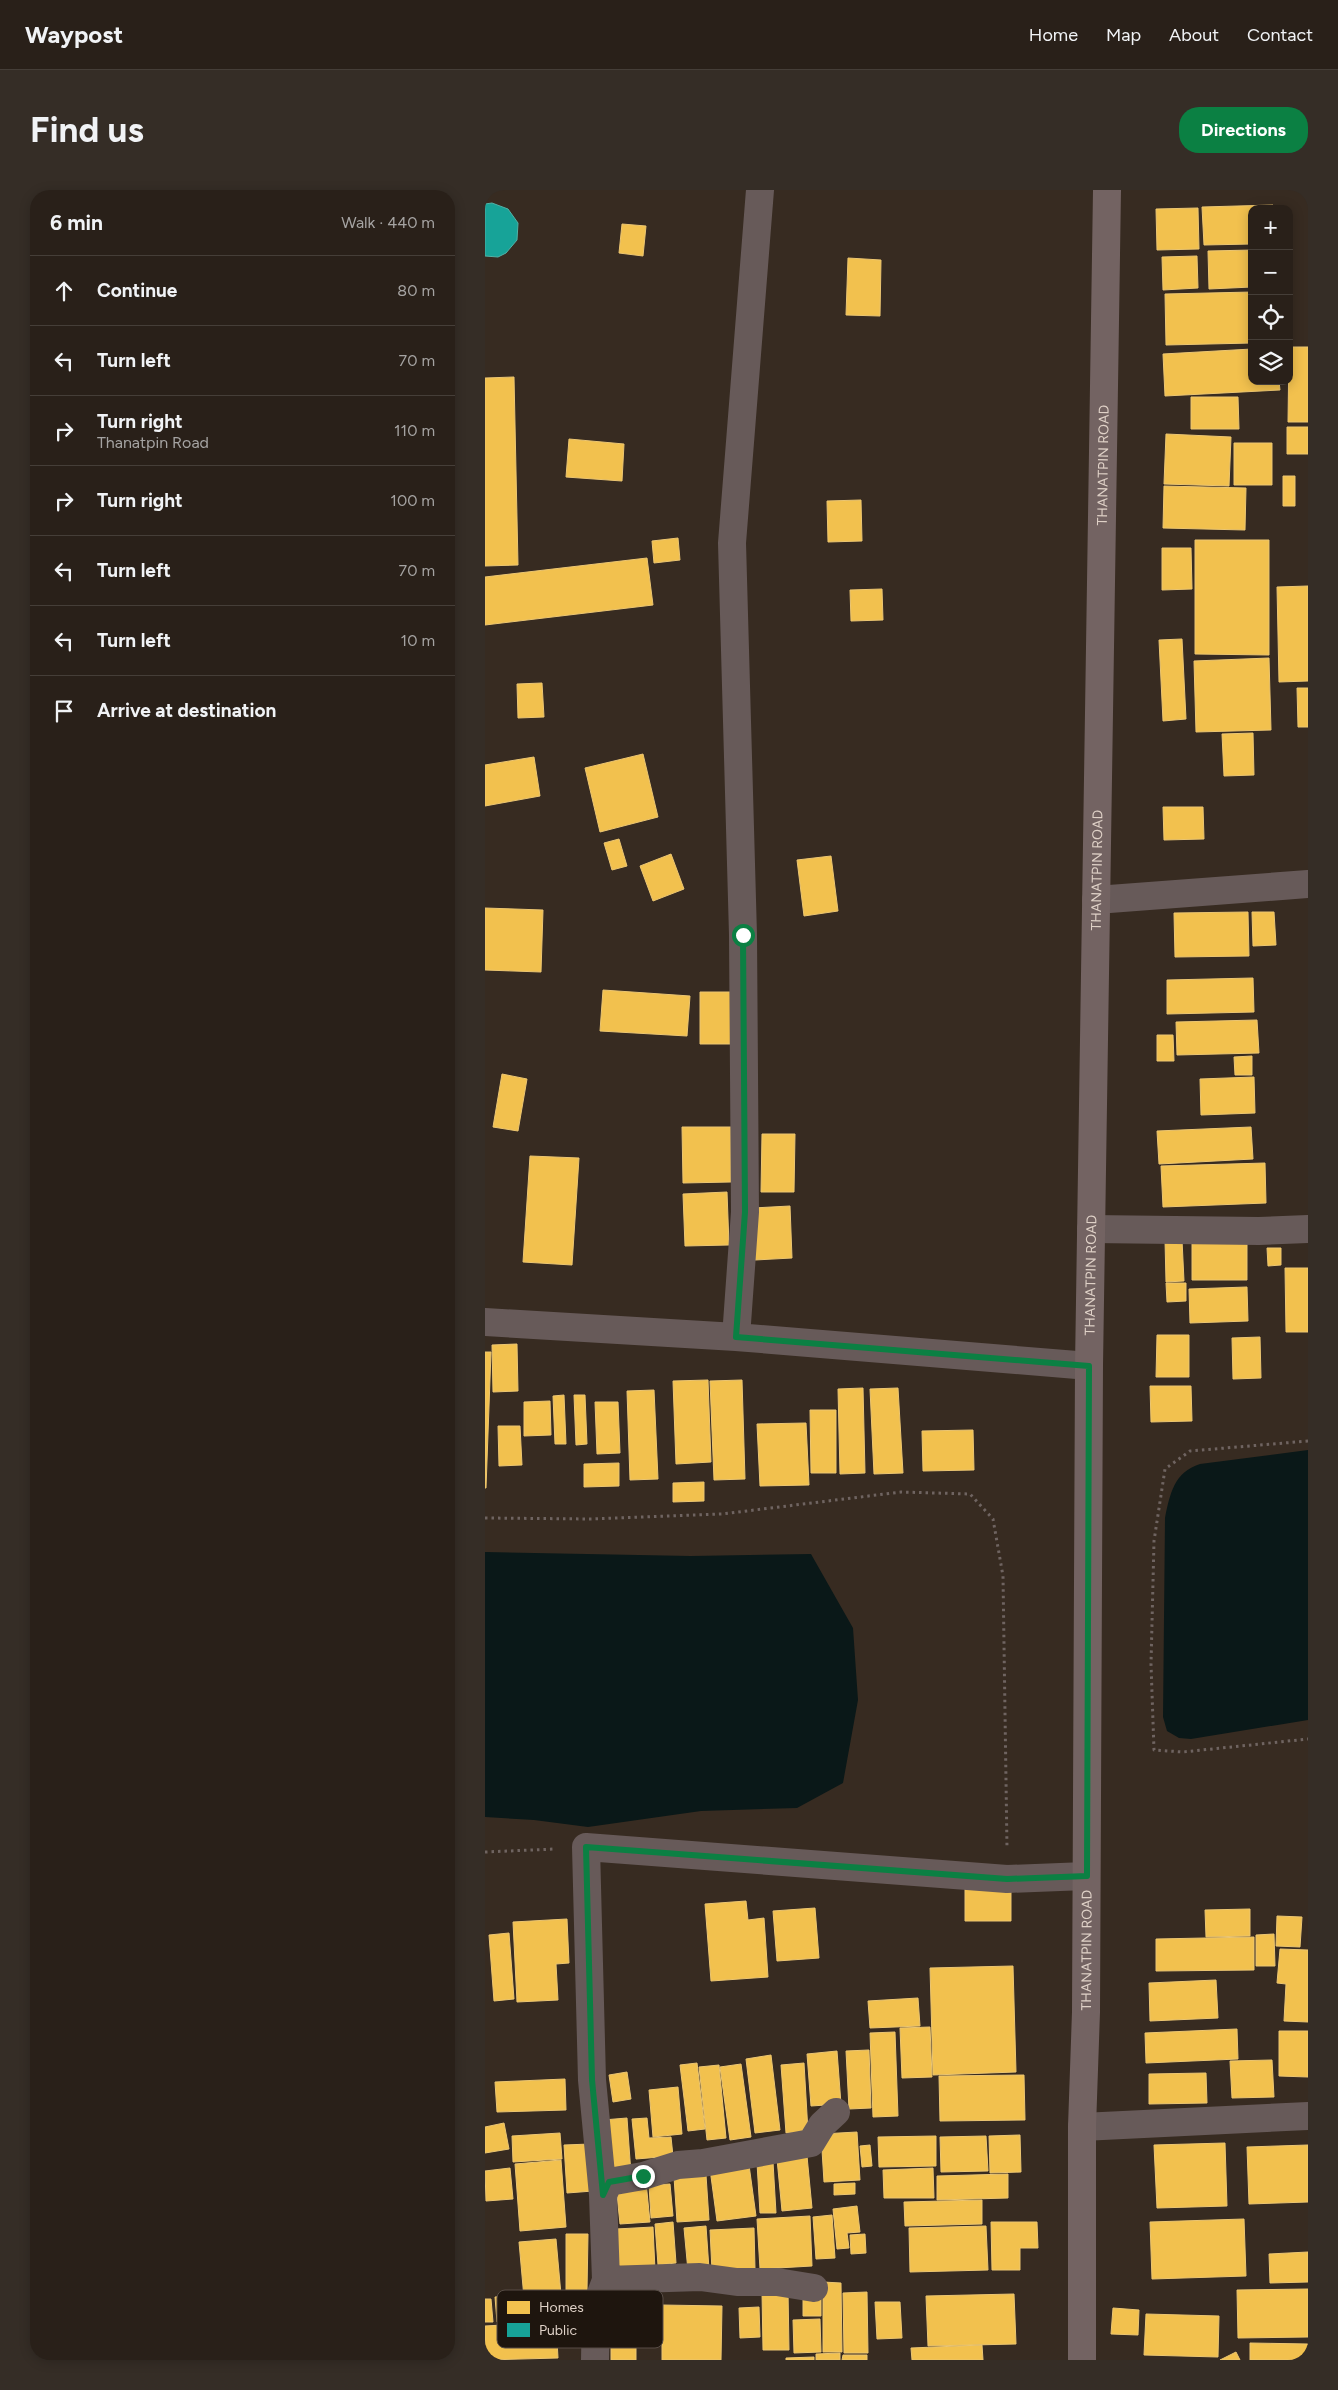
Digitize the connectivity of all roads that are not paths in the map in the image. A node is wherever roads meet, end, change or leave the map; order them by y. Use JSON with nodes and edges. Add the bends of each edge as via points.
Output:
{"nodes":[{"id":1,"x":759,"y":190,"type":"edge"},
{"id":2,"x":1107,"y":190,"type":"edge"},
{"id":3,"x":1308,"y":884,"type":"edge"},
{"id":4,"x":1095,"y":900,"type":"junction"},
{"id":5,"x":1091,"y":1228,"type":"junction"},
{"id":6,"x":1308,"y":1229,"type":"edge"},
{"id":7,"x":485,"y":1322,"type":"edge"},
{"id":8,"x":736,"y":1337,"type":"junction"},
{"id":9,"x":1089,"y":1366,"type":"junction"},
{"id":10,"x":1087,"y":1876,"type":"junction"},
{"id":11,"x":836,"y":2112,"type":"dead end"},
{"id":12,"x":1308,"y":2116,"type":"edge"},
{"id":13,"x":1082,"y":2127,"type":"junction"},
{"id":14,"x":603,"y":2195,"type":"junction"},
{"id":15,"x":606,"y":2280,"type":"junction"},
{"id":16,"x":814,"y":2288,"type":"dead end"},
{"id":17,"x":602,"y":2290,"type":"edge"},
{"id":18,"x":1082,"y":2360,"type":"edge"}],
"edges":[{"from":1,"to":8,"type":"street","via":[[732,543],[743,935],[745,1192]]},
{"from":2,"to":4,"type":"main road","name":"THANATPIN ROAD"},
{"from":3,"to":4,"type":"street"},
{"from":4,"to":5,"type":"main road","name":"THANATPIN ROAD"},
{"from":5,"to":6,"type":"street"},
{"from":5,"to":9,"type":"main road","name":"THANATPIN ROAD"},
{"from":7,"to":8,"type":"street"},
{"from":8,"to":9,"type":"street"},
{"from":9,"to":10,"type":"main road","name":"THANATPIN ROAD"},
{"from":10,"to":13,"type":"main road","name":"THANATPIN ROAD"},
{"from":10,"to":14,"type":"street","via":[[1007,1879],[586,1847],[592,2080]]},
{"from":11,"to":14,"type":"street","via":[[822,2125],[811,2143],[678,2166],[609,2182]]},
{"from":12,"to":13,"type":"street"},
{"from":13,"to":18,"type":"main road","name":"THANATPIN ROAD"},
{"from":14,"to":15,"type":"street"},
{"from":15,"to":16,"type":"street","via":[[700,2277]]},
{"from":15,"to":17,"type":"street"}]}
